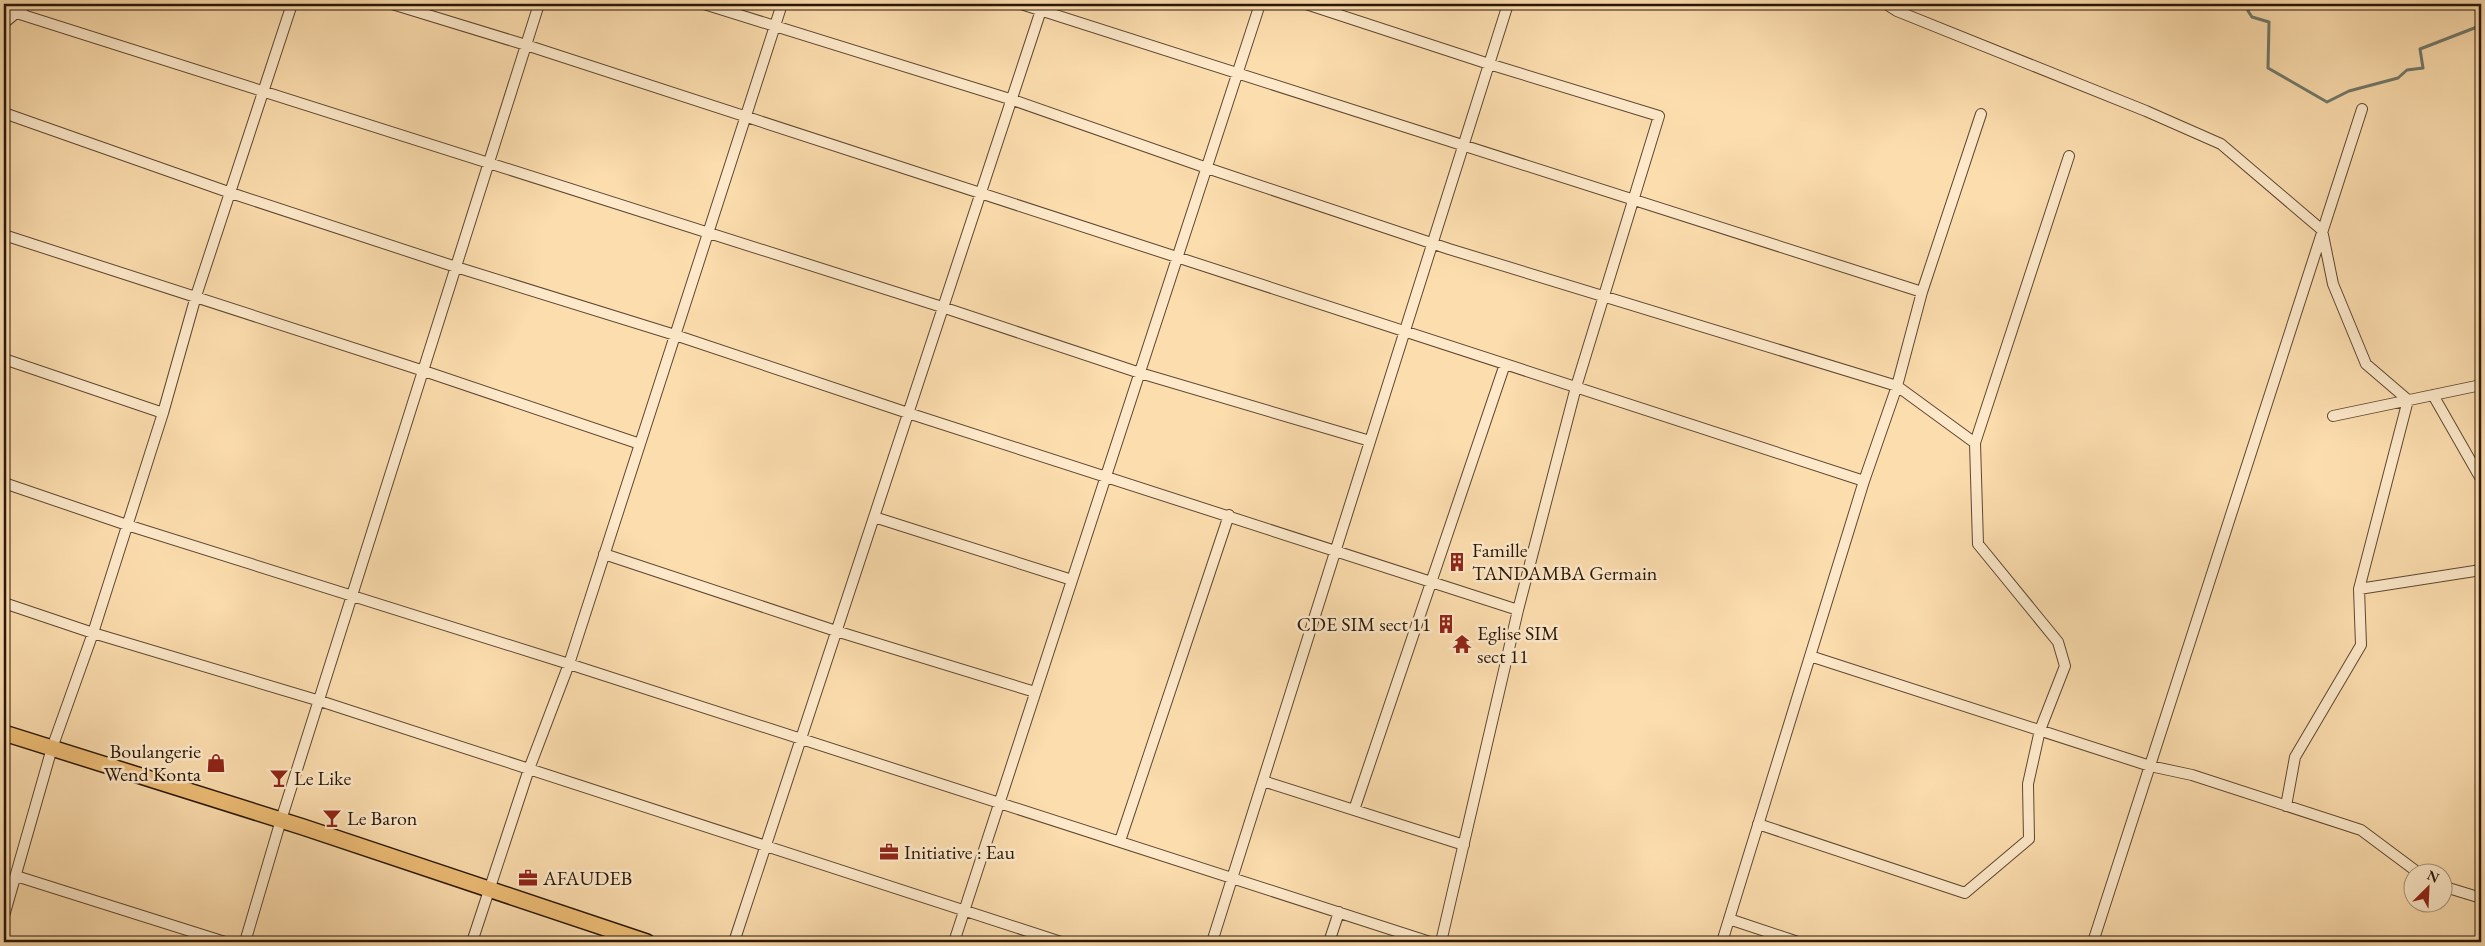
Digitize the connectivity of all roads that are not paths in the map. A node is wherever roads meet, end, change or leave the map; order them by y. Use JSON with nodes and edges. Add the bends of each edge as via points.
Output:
{"nodes":[{"id":1,"x":26,"y":4,"type":"edge"},
{"id":2,"x":292,"y":4,"type":"edge"},
{"id":3,"x":392,"y":4,"type":"edge"},
{"id":4,"x":539,"y":4,"type":"edge"},
{"id":5,"x":704,"y":4,"type":"edge"},
{"id":6,"x":782,"y":4,"type":"edge"},
{"id":7,"x":1021,"y":4,"type":"edge"},
{"id":8,"x":1260,"y":4,"type":"edge"},
{"id":9,"x":1306,"y":4,"type":"edge"},
{"id":10,"x":1508,"y":4,"type":"edge"},
{"id":11,"x":1886,"y":4,"type":"edge"},
{"id":12,"x":1042,"y":7,"type":"edge"},
{"id":13,"x":4,"y":9,"type":"edge"},
{"id":14,"x":16,"y":13,"type":"junction"},
{"id":15,"x":4,"y":23,"type":"edge"},
{"id":16,"x":775,"y":27,"type":"junction"},
{"id":17,"x":526,"y":45,"type":"junction"},
{"id":18,"x":1489,"y":64,"type":"junction"},
{"id":19,"x":1238,"y":74,"type":"junction"},
{"id":20,"x":265,"y":90,"type":"junction"},
{"id":21,"x":1013,"y":100,"type":"junction"},
{"id":22,"x":2362,"y":109,"type":"dead end"},
{"id":23,"x":4,"y":113,"type":"edge"},
{"id":24,"x":1981,"y":114,"type":"dead end"},
{"id":25,"x":746,"y":116,"type":"junction"},
{"id":26,"x":1463,"y":146,"type":"junction"},
{"id":27,"x":2069,"y":156,"type":"dead end"},
{"id":28,"x":489,"y":162,"type":"junction"},
{"id":29,"x":1207,"y":168,"type":"junction"},
{"id":30,"x":230,"y":193,"type":"junction"},
{"id":31,"x":980,"y":193,"type":"junction"},
{"id":32,"x":1633,"y":200,"type":"junction"},
{"id":33,"x":2322,"y":230,"type":"junction"},
{"id":34,"x":708,"y":232,"type":"junction"},
{"id":35,"x":4,"y":235,"type":"edge"},
{"id":36,"x":1432,"y":243,"type":"junction"},
{"id":37,"x":1177,"y":258,"type":"junction"},
{"id":38,"x":456,"y":267,"type":"junction"},
{"id":39,"x":1922,"y":292,"type":"junction"},
{"id":40,"x":1604,"y":295,"type":"junction"},
{"id":41,"x":196,"y":296,"type":"junction"},
{"id":42,"x":942,"y":307,"type":"junction"},
{"id":43,"x":1405,"y":331,"type":"junction"},
{"id":44,"x":675,"y":335,"type":"junction"},
{"id":45,"x":4,"y":359,"type":"edge"},
{"id":46,"x":1505,"y":364,"type":"junction"},
{"id":47,"x":424,"y":370,"type":"junction"},
{"id":48,"x":1140,"y":374,"type":"junction"},
{"id":49,"x":2481,"y":385,"type":"edge"},
{"id":50,"x":1897,"y":386,"type":"junction"},
{"id":51,"x":1576,"y":387,"type":"junction"},
{"id":52,"x":2433,"y":395,"type":"junction"},
{"id":53,"x":2408,"y":400,"type":"junction"},
{"id":54,"x":162,"y":413,"type":"junction"},
{"id":55,"x":908,"y":413,"type":"junction"},
{"id":56,"x":2333,"y":416,"type":"dead end"},
{"id":57,"x":1370,"y":442,"type":"junction"},
{"id":58,"x":1975,"y":443,"type":"junction"},
{"id":59,"x":640,"y":444,"type":"junction"},
{"id":60,"x":1106,"y":476,"type":"junction"},
{"id":61,"x":2481,"y":479,"type":"edge"},
{"id":62,"x":1864,"y":481,"type":"junction"},
{"id":63,"x":4,"y":483,"type":"edge"},
{"id":64,"x":1228,"y":515,"type":"junction"},
{"id":65,"x":874,"y":517,"type":"junction"},
{"id":66,"x":127,"y":526,"type":"junction"},
{"id":67,"x":1336,"y":550,"type":"junction"},
{"id":68,"x":604,"y":554,"type":"junction"},
{"id":69,"x":2481,"y":570,"type":"edge"},
{"id":70,"x":1072,"y":580,"type":"junction"},
{"id":71,"x":1432,"y":582,"type":"junction"},
{"id":72,"x":2359,"y":588,"type":"junction"},
{"id":73,"x":353,"y":596,"type":"junction"},
{"id":74,"x":4,"y":603,"type":"edge"},
{"id":75,"x":1518,"y":610,"type":"junction"},
{"id":76,"x":836,"y":631,"type":"junction"},
{"id":77,"x":93,"y":633,"type":"junction"},
{"id":78,"x":1810,"y":656,"type":"junction"},
{"id":79,"x":569,"y":664,"type":"junction"},
{"id":80,"x":1035,"y":692,"type":"junction"},
{"id":81,"x":320,"y":701,"type":"junction"},
{"id":82,"x":2040,"y":730,"type":"junction"},
{"id":83,"x":4,"y":733,"type":"edge"},
{"id":84,"x":801,"y":738,"type":"junction"},
{"id":85,"x":52,"y":748,"type":"junction"},
{"id":86,"x":2150,"y":766,"type":"junction"},
{"id":87,"x":529,"y":769,"type":"junction"},
{"id":88,"x":1263,"y":781,"type":"junction"},
{"id":89,"x":999,"y":802,"type":"junction"},
{"id":90,"x":2286,"y":806,"type":"junction"},
{"id":91,"x":1354,"y":810,"type":"junction"},
{"id":92,"x":281,"y":820,"type":"junction"},
{"id":93,"x":1758,"y":824,"type":"junction"},
{"id":94,"x":1120,"y":841,"type":"junction"},
{"id":95,"x":766,"y":845,"type":"junction"},
{"id":96,"x":1464,"y":845,"type":"junction"},
{"id":97,"x":2407,"y":864,"type":"edge"},
{"id":98,"x":16,"y":876,"type":"junction"},
{"id":99,"x":1233,"y":878,"type":"junction"},
{"id":100,"x":489,"y":889,"type":"junction"},
{"id":101,"x":2452,"y":889,"type":"edge"},
{"id":102,"x":2481,"y":898,"type":"edge"},
{"id":103,"x":963,"y":910,"type":"junction"},
{"id":104,"x":1339,"y":912,"type":"junction"},
{"id":105,"x":4,"y":916,"type":"edge"},
{"id":106,"x":1729,"y":920,"type":"junction"},
{"id":107,"x":225,"y":942,"type":"edge"},
{"id":108,"x":245,"y":942,"type":"edge"},
{"id":109,"x":472,"y":942,"type":"edge"},
{"id":110,"x":647,"y":942,"type":"edge"},
{"id":111,"x":734,"y":942,"type":"edge"},
{"id":112,"x":954,"y":942,"type":"edge"},
{"id":113,"x":1061,"y":942,"type":"edge"},
{"id":114,"x":1212,"y":942,"type":"edge"},
{"id":115,"x":1329,"y":942,"type":"edge"},
{"id":116,"x":1430,"y":942,"type":"edge"},
{"id":117,"x":1442,"y":942,"type":"edge"},
{"id":118,"x":1722,"y":942,"type":"edge"},
{"id":119,"x":1798,"y":942,"type":"edge"},
{"id":120,"x":2093,"y":942,"type":"edge"}],
"edges":[{"from":1,"to":14,"type":"street"},
{"from":2,"to":20,"type":"street"},
{"from":3,"to":17,"type":"street"},
{"from":4,"to":17,"type":"street"},
{"from":5,"to":16,"type":"street"},
{"from":6,"to":16,"type":"street"},
{"from":7,"to":12,"type":"street"},
{"from":8,"to":19,"type":"street"},
{"from":9,"to":18,"type":"street"},
{"from":10,"to":18,"type":"street"},
{"from":11,"to":33,"type":"street","via":[[2220,144]]},
{"from":12,"to":19,"type":"street"},
{"from":12,"to":21,"type":"street"},
{"from":13,"to":14,"type":"street"},
{"from":14,"to":15,"type":"street"},
{"from":14,"to":20,"type":"street"},
{"from":16,"to":21,"type":"street"},
{"from":16,"to":25,"type":"street"},
{"from":17,"to":25,"type":"street"},
{"from":17,"to":28,"type":"street"},
{"from":18,"to":26,"type":"street"},
{"from":18,"to":32,"type":"street","via":[[1659,116]]},
{"from":19,"to":26,"type":"street"},
{"from":19,"to":29,"type":"street"},
{"from":20,"to":28,"type":"street"},
{"from":20,"to":30,"type":"street"},
{"from":21,"to":29,"type":"street"},
{"from":21,"to":31,"type":"street"},
{"from":22,"to":33,"type":"street"},
{"from":23,"to":30,"type":"street"},
{"from":24,"to":39,"type":"street"},
{"from":25,"to":31,"type":"street"},
{"from":25,"to":34,"type":"street"},
{"from":26,"to":32,"type":"street"},
{"from":26,"to":36,"type":"street"},
{"from":27,"to":58,"type":"street"},
{"from":28,"to":34,"type":"street"},
{"from":28,"to":38,"type":"street"},
{"from":29,"to":36,"type":"street"},
{"from":29,"to":37,"type":"street"},
{"from":30,"to":38,"type":"street"},
{"from":30,"to":41,"type":"street"},
{"from":31,"to":37,"type":"street"},
{"from":31,"to":42,"type":"street"},
{"from":32,"to":39,"type":"street"},
{"from":32,"to":40,"type":"street"},
{"from":33,"to":53,"type":"street","via":[[2333,284],[2366,364]]},
{"from":33,"to":86,"type":"street"},
{"from":34,"to":42,"type":"street"},
{"from":34,"to":44,"type":"street"},
{"from":35,"to":41,"type":"street"},
{"from":36,"to":40,"type":"street"},
{"from":36,"to":43,"type":"street"},
{"from":37,"to":43,"type":"street"},
{"from":37,"to":48,"type":"street"},
{"from":38,"to":44,"type":"street"},
{"from":38,"to":47,"type":"street"},
{"from":39,"to":50,"type":"street"},
{"from":40,"to":50,"type":"street"},
{"from":40,"to":51,"type":"street"},
{"from":41,"to":47,"type":"street"},
{"from":41,"to":54,"type":"street"},
{"from":42,"to":48,"type":"street"},
{"from":42,"to":55,"type":"street"},
{"from":43,"to":46,"type":"street"},
{"from":43,"to":57,"type":"street"},
{"from":44,"to":55,"type":"street"},
{"from":44,"to":59,"type":"street"},
{"from":45,"to":54,"type":"street"},
{"from":46,"to":51,"type":"street"},
{"from":46,"to":71,"type":"street"},
{"from":47,"to":59,"type":"street"},
{"from":47,"to":73,"type":"street"},
{"from":48,"to":57,"type":"street"},
{"from":48,"to":60,"type":"street"},
{"from":49,"to":52,"type":"street"},
{"from":50,"to":58,"type":"street"},
{"from":50,"to":62,"type":"street"},
{"from":51,"to":62,"type":"street"},
{"from":51,"to":75,"type":"street"},
{"from":52,"to":53,"type":"street"},
{"from":52,"to":61,"type":"street"},
{"from":53,"to":56,"type":"street"},
{"from":53,"to":72,"type":"street"},
{"from":54,"to":66,"type":"street"},
{"from":55,"to":60,"type":"street"},
{"from":55,"to":65,"type":"street"},
{"from":57,"to":67,"type":"street"},
{"from":58,"to":82,"type":"street","via":[[1978,544],[2058,642],[2065,666]]},
{"from":59,"to":68,"type":"street"},
{"from":60,"to":64,"type":"street"},
{"from":60,"to":70,"type":"street"},
{"from":62,"to":78,"type":"street"},
{"from":63,"to":66,"type":"street"},
{"from":64,"to":67,"type":"street"},
{"from":64,"to":94,"type":"street"},
{"from":65,"to":70,"type":"street"},
{"from":65,"to":76,"type":"street"},
{"from":66,"to":73,"type":"street"},
{"from":66,"to":77,"type":"street"},
{"from":67,"to":71,"type":"street"},
{"from":67,"to":88,"type":"street"},
{"from":68,"to":76,"type":"street"},
{"from":68,"to":79,"type":"street"},
{"from":69,"to":72,"type":"street"},
{"from":70,"to":80,"type":"street"},
{"from":71,"to":75,"type":"street"},
{"from":71,"to":91,"type":"street"},
{"from":72,"to":90,"type":"street","via":[[2361,645],[2295,757]]},
{"from":73,"to":79,"type":"street"},
{"from":73,"to":81,"type":"street"},
{"from":74,"to":77,"type":"street"},
{"from":75,"to":96,"type":"street"},
{"from":76,"to":80,"type":"street"},
{"from":76,"to":84,"type":"street"},
{"from":77,"to":81,"type":"street"},
{"from":77,"to":85,"type":"street"},
{"from":78,"to":82,"type":"street"},
{"from":78,"to":93,"type":"street"},
{"from":79,"to":84,"type":"street"},
{"from":79,"to":87,"type":"street"},
{"from":80,"to":89,"type":"street"},
{"from":81,"to":87,"type":"street"},
{"from":81,"to":92,"type":"street"},
{"from":82,"to":86,"type":"street"},
{"from":82,"to":93,"type":"street","via":[[2028,784],[2029,840],[1965,893]]},
{"from":83,"to":85,"type":"highway"},
{"from":84,"to":89,"type":"street"},
{"from":84,"to":95,"type":"street"},
{"from":85,"to":92,"type":"highway"},
{"from":85,"to":98,"type":"street"},
{"from":86,"to":90,"type":"street","via":[[2192,775]]},
{"from":86,"to":120,"type":"street"},
{"from":87,"to":95,"type":"street"},
{"from":87,"to":100,"type":"street"},
{"from":88,"to":91,"type":"street"},
{"from":88,"to":99,"type":"street"},
{"from":89,"to":94,"type":"street"},
{"from":89,"to":103,"type":"street"},
{"from":90,"to":97,"type":"street","via":[[2361,830]]},
{"from":91,"to":96,"type":"street"},
{"from":92,"to":100,"type":"highway"},
{"from":92,"to":108,"type":"street"},
{"from":93,"to":106,"type":"street"},
{"from":94,"to":99,"type":"street"},
{"from":95,"to":103,"type":"street"},
{"from":95,"to":111,"type":"street"},
{"from":96,"to":117,"type":"street"},
{"from":98,"to":105,"type":"street"},
{"from":98,"to":107,"type":"street"},
{"from":99,"to":104,"type":"street"},
{"from":99,"to":114,"type":"street"},
{"from":100,"to":109,"type":"street"},
{"from":100,"to":110,"type":"highway"},
{"from":101,"to":102,"type":"street"},
{"from":103,"to":112,"type":"street"},
{"from":103,"to":113,"type":"street"},
{"from":104,"to":115,"type":"street"},
{"from":104,"to":116,"type":"street"},
{"from":106,"to":118,"type":"street"},
{"from":106,"to":119,"type":"street"}]}
